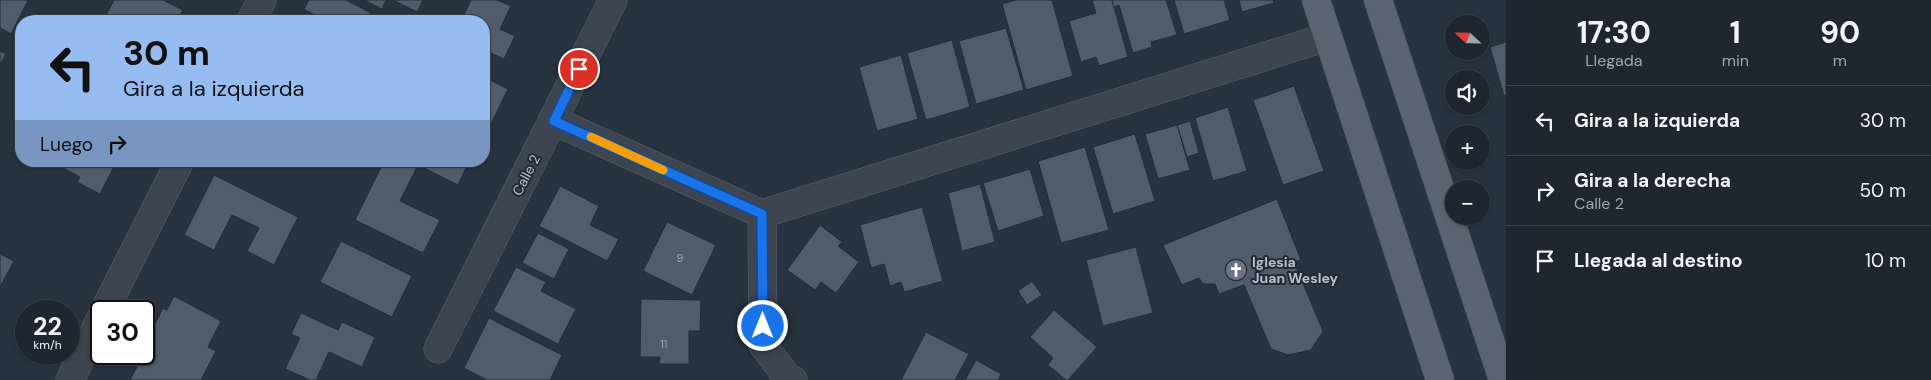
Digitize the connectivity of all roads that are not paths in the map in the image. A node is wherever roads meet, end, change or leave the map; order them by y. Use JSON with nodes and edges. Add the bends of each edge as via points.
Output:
{"nodes":[{"id":1,"x":262,"y":0,"type":"edge"},
{"id":2,"x":613,"y":0,"type":"edge"},
{"id":3,"x":1316,"y":0,"type":"edge"},
{"id":4,"x":1378,"y":0,"type":"edge"},
{"id":5,"x":254,"y":15,"type":"edge"},
{"id":6,"x":1327,"y":37,"type":"junction"},
{"id":7,"x":554,"y":121,"type":"junction"},
{"id":8,"x":177,"y":167,"type":"edge"},
{"id":9,"x":762,"y":214,"type":"junction"},
{"id":10,"x":110,"y":300,"type":"edge"},
{"id":11,"x":90,"y":340,"type":"edge"},
{"id":12,"x":438,"y":349,"type":"dead end"},
{"id":13,"x":70,"y":380,"type":"edge"},
{"id":14,"x":793,"y":380,"type":"edge"},
{"id":15,"x":1440,"y":380,"type":"edge"},
{"id":16,"x":1502,"y":380,"type":"edge"}],
"edges":[{"from":1,"to":5,"type":"street"},
{"from":2,"to":7,"type":"street","name":"Calle 2"},
{"from":3,"to":6,"type":"main road"},
{"from":4,"to":16,"type":"main road"},
{"from":6,"to":9,"type":"street"},
{"from":6,"to":15,"type":"main road"},
{"from":7,"to":9,"type":"street"},
{"from":7,"to":12,"type":"street","name":"Calle 2"},
{"from":8,"to":10,"type":"street"},
{"from":9,"to":14,"type":"street","via":[[763,345]]},
{"from":11,"to":13,"type":"street"}]}
